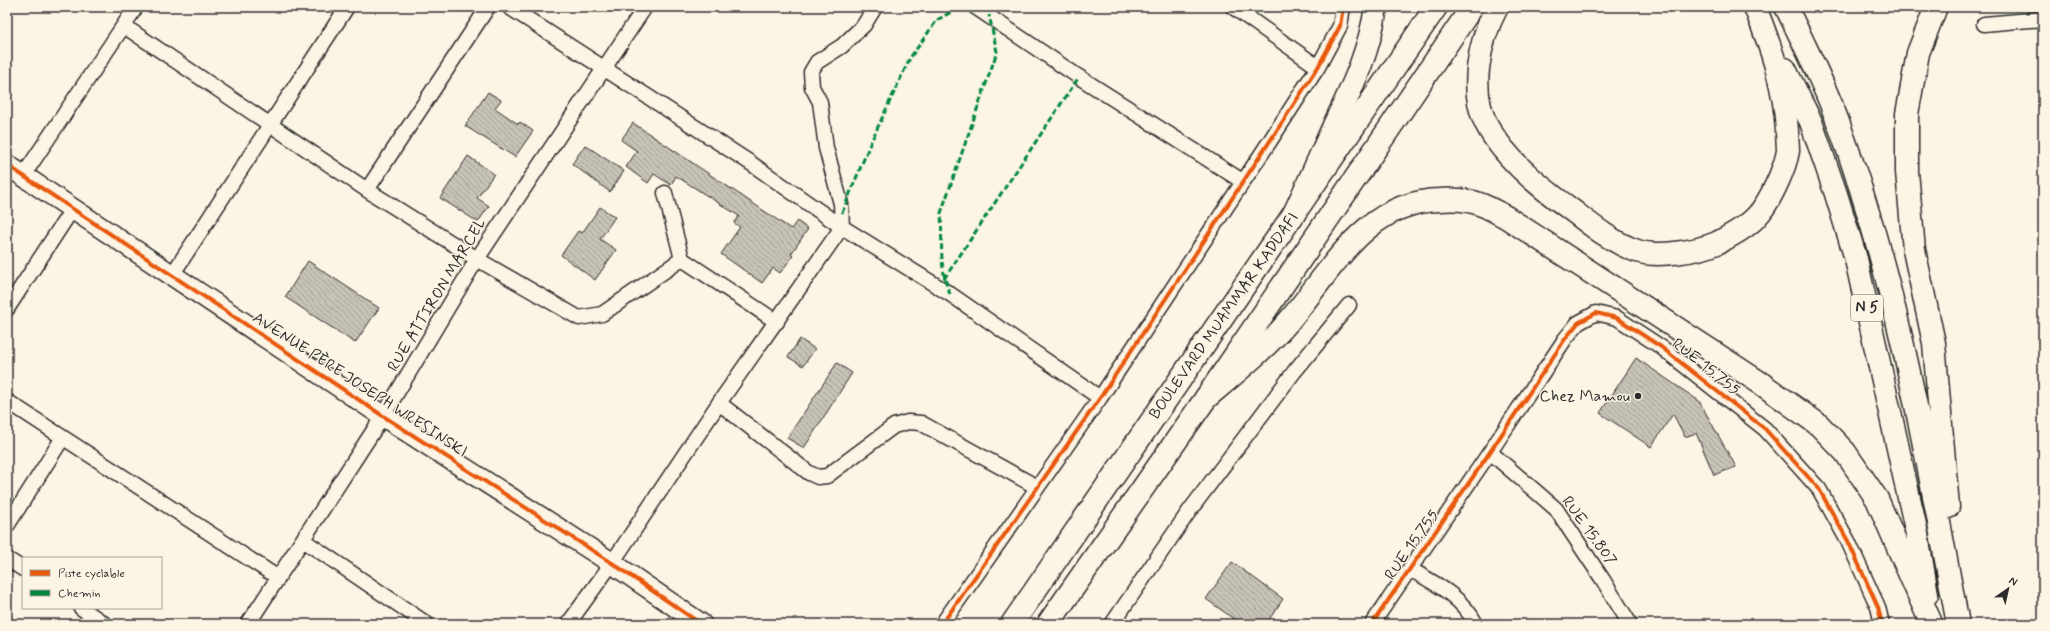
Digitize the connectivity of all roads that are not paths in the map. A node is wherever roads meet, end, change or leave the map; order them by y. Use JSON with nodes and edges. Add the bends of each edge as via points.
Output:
{"nodes":[{"id":1,"x":136,"y":7,"type":"edge"},
{"id":2,"x":347,"y":7,"type":"edge"},
{"id":3,"x":488,"y":7,"type":"edge"},
{"id":4,"x":509,"y":7,"type":"edge"},
{"id":5,"x":645,"y":7,"type":"edge"},
{"id":6,"x":875,"y":7,"type":"edge"},
{"id":7,"x":975,"y":7,"type":"edge"},
{"id":8,"x":1234,"y":7,"type":"edge"},
{"id":9,"x":1343,"y":7,"type":"edge"},
{"id":10,"x":1376,"y":7,"type":"edge"},
{"id":11,"x":1436,"y":7,"type":"edge"},
{"id":12,"x":1472,"y":7,"type":"edge"},
{"id":13,"x":1497,"y":7,"type":"edge"},
{"id":14,"x":1755,"y":7,"type":"edge"},
{"id":15,"x":1786,"y":7,"type":"edge"},
{"id":16,"x":1936,"y":7,"type":"edge"},
{"id":17,"x":992,"y":11,"type":"edge"},
{"id":18,"x":2043,"y":19,"type":"edge"},
{"id":19,"x":1984,"y":24,"type":"dead end"},
{"id":20,"x":124,"y":26,"type":"junction"},
{"id":21,"x":1318,"y":67,"type":"junction"},
{"id":22,"x":604,"y":68,"type":"junction"},
{"id":23,"x":270,"y":125,"type":"junction"},
{"id":24,"x":7,"y":165,"type":"edge"},
{"id":25,"x":24,"y":176,"type":"junction"},
{"id":26,"x":1242,"y":182,"type":"junction"},
{"id":27,"x":367,"y":190,"type":"junction"},
{"id":28,"x":665,"y":193,"type":"dead end"},
{"id":29,"x":73,"y":208,"type":"junction"},
{"id":30,"x":1292,"y":218,"type":"junction"},
{"id":31,"x":842,"y":227,"type":"junction"},
{"id":32,"x":682,"y":259,"type":"junction"},
{"id":33,"x":476,"y":260,"type":"junction"},
{"id":34,"x":172,"y":275,"type":"junction"},
{"id":35,"x":1349,"y":305,"type":"dead end"},
{"id":36,"x":7,"y":309,"type":"edge"},
{"id":37,"x":777,"y":322,"type":"junction"},
{"id":38,"x":1100,"y":398,"type":"junction"},
{"id":39,"x":1206,"y":398,"type":"junction"},
{"id":40,"x":7,"y":401,"type":"edge"},
{"id":41,"x":718,"y":403,"type":"junction"},
{"id":42,"x":383,"y":416,"type":"junction"},
{"id":43,"x":62,"y":439,"type":"junction"},
{"id":44,"x":1490,"y":452,"type":"junction"},
{"id":45,"x":1037,"y":488,"type":"junction"},
{"id":46,"x":7,"y":526,"type":"edge"},
{"id":47,"x":303,"y":540,"type":"junction"},
{"id":48,"x":7,"y":559,"type":"edge"},
{"id":49,"x":612,"y":563,"type":"junction"},
{"id":50,"x":22,"y":568,"type":"edge"},
{"id":51,"x":1410,"y":569,"type":"junction"},
{"id":52,"x":277,"y":578,"type":"junction"},
{"id":53,"x":82,"y":609,"type":"edge"},
{"id":54,"x":105,"y":624,"type":"edge"},
{"id":55,"x":248,"y":624,"type":"edge"},
{"id":56,"x":427,"y":624,"type":"edge"},
{"id":57,"x":568,"y":624,"type":"edge"},
{"id":58,"x":701,"y":624,"type":"edge"},
{"id":59,"x":942,"y":624,"type":"edge"},
{"id":60,"x":1012,"y":624,"type":"edge"},
{"id":61,"x":1048,"y":624,"type":"edge"},
{"id":62,"x":1112,"y":624,"type":"edge"},
{"id":63,"x":1372,"y":624,"type":"edge"},
{"id":64,"x":1476,"y":624,"type":"edge"},
{"id":65,"x":1630,"y":624,"type":"edge"},
{"id":66,"x":1882,"y":624,"type":"edge"},
{"id":67,"x":1931,"y":624,"type":"edge"},
{"id":68,"x":1958,"y":624,"type":"edge"}],
"edges":[{"from":1,"to":20,"type":"street"},
{"from":2,"to":23,"type":"street"},
{"from":3,"to":27,"type":"street"},
{"from":4,"to":22,"type":"street"},
{"from":5,"to":22,"type":"street","name":"RUE ATTIRON MARCEL"},
{"from":6,"to":31,"type":"street","via":[[864,25],[842,46],[817,62],[811,72],[812,87],[820,102],[826,148],[841,204]]},
{"from":7,"to":17,"type":"street"},
{"from":8,"to":21,"type":"street"},
{"from":9,"to":21,"type":"street","via":[[1340,26]]},
{"from":10,"to":30,"type":"main road","via":[[1365,57]]},
{"from":11,"to":30,"type":"main road","name":"BOULEVARD MUAMMAR KADDAFI"},
{"from":12,"to":39,"type":"main road","name":"BOULEVARD MUAMMAR KADDAFI"},
{"from":13,"to":14,"type":"main road","via":[[1482,46],[1477,77],[1479,101],[1488,127],[1513,160],[1559,201],[1608,237],[1638,252],[1667,254],[1712,245],[1732,236],[1757,217],[1778,183],[1788,151],[1786,111],[1774,55]]},
{"from":14,"to":67,"type":"main road","number":"N 5","via":[[1811,122],[1856,259],[1917,534]]},
{"from":15,"to":68,"type":"main road","number":"N 5","via":[[1838,121],[1885,269],[1920,418]]},
{"from":16,"to":68,"type":"main road","via":[[1918,53],[1907,114],[1907,172],[1914,250],[1934,343]]},
{"from":17,"to":26,"type":"street","via":[[1080,77]]},
{"from":18,"to":19,"type":"street"},
{"from":20,"to":23,"type":"street"},
{"from":20,"to":25,"type":"street"},
{"from":21,"to":26,"type":"street"},
{"from":22,"to":31,"type":"street","via":[[749,162]]},
{"from":22,"to":33,"type":"street","name":"RUE ATTIRON MARCEL"},
{"from":23,"to":27,"type":"street"},
{"from":23,"to":34,"type":"street"},
{"from":24,"to":25,"type":"street","name":"AVENUE PÈRE JOSEPH WRESINSKI"},
{"from":25,"to":29,"type":"street","name":"AVENUE PÈRE JOSEPH WRESINSKI"},
{"from":26,"to":38,"type":"street"},
{"from":27,"to":33,"type":"street"},
{"from":28,"to":32,"type":"street"},
{"from":29,"to":34,"type":"street","name":"AVENUE PÈRE JOSEPH WRESINSKI"},
{"from":29,"to":36,"type":"street"},
{"from":30,"to":60,"type":"main road","name":"BOULEVARD MUAMMAR KADDAFI"},
{"from":31,"to":37,"type":"street"},
{"from":31,"to":38,"type":"street","via":[[950,294]]},
{"from":32,"to":33,"type":"street","via":[[602,314],[578,318]]},
{"from":32,"to":37,"type":"street"},
{"from":33,"to":42,"type":"street","name":"RUE ATTIRON MARCEL"},
{"from":34,"to":42,"type":"street","name":"AVENUE PÈRE JOSEPH WRESINSKI"},
{"from":35,"to":62,"type":"street","via":[[1294,372],[1190,510]]},
{"from":37,"to":41,"type":"street"},
{"from":38,"to":45,"type":"street"},
{"from":39,"to":61,"type":"main road","name":"BOULEVARD MUAMMAR KADDAFI"},
{"from":39,"to":67,"type":"main road","via":[[1236,373],[1288,322],[1357,236],[1374,222],[1411,204],[1428,200],[1451,199],[1481,205],[1506,217],[1762,384],[1819,425],[1845,452],[1877,499]]},
{"from":40,"to":43,"type":"street"},
{"from":41,"to":45,"type":"street","via":[[809,473],[818,477],[827,476],[894,426],[908,422],[921,423]]},
{"from":41,"to":49,"type":"street"},
{"from":42,"to":47,"type":"street","name":"RUE ATTIRON MARCEL"},
{"from":42,"to":49,"type":"street","name":"AVENUE PÈRE JOSEPH WRESINSKI"},
{"from":43,"to":46,"type":"street"},
{"from":43,"to":52,"type":"street"},
{"from":44,"to":51,"type":"street","name":"RUE 15.755"},
{"from":44,"to":65,"type":"street","name":"RUE 15.807","via":[[1556,509]]},
{"from":44,"to":66,"type":"street","name":"RUE 15.755","via":[[1578,323],[1596,313],[1617,318],[1661,347],[1765,429],[1819,489],[1848,541],[1878,607]]},
{"from":45,"to":59,"type":"street"},
{"from":47,"to":52,"type":"street","name":"RUE ATTIRON MARCEL"},
{"from":47,"to":56,"type":"street"},
{"from":48,"to":50,"type":"street"},
{"from":49,"to":57,"type":"street"},
{"from":49,"to":58,"type":"street","name":"AVENUE PÈRE JOSEPH WRESINSKI"},
{"from":51,"to":63,"type":"street","name":"RUE 15.755"},
{"from":51,"to":64,"type":"street","via":[[1445,589],[1468,610]]},
{"from":52,"to":55,"type":"street","name":"RUE ATTIRON MARCEL"},
{"from":53,"to":54,"type":"street"}]}
